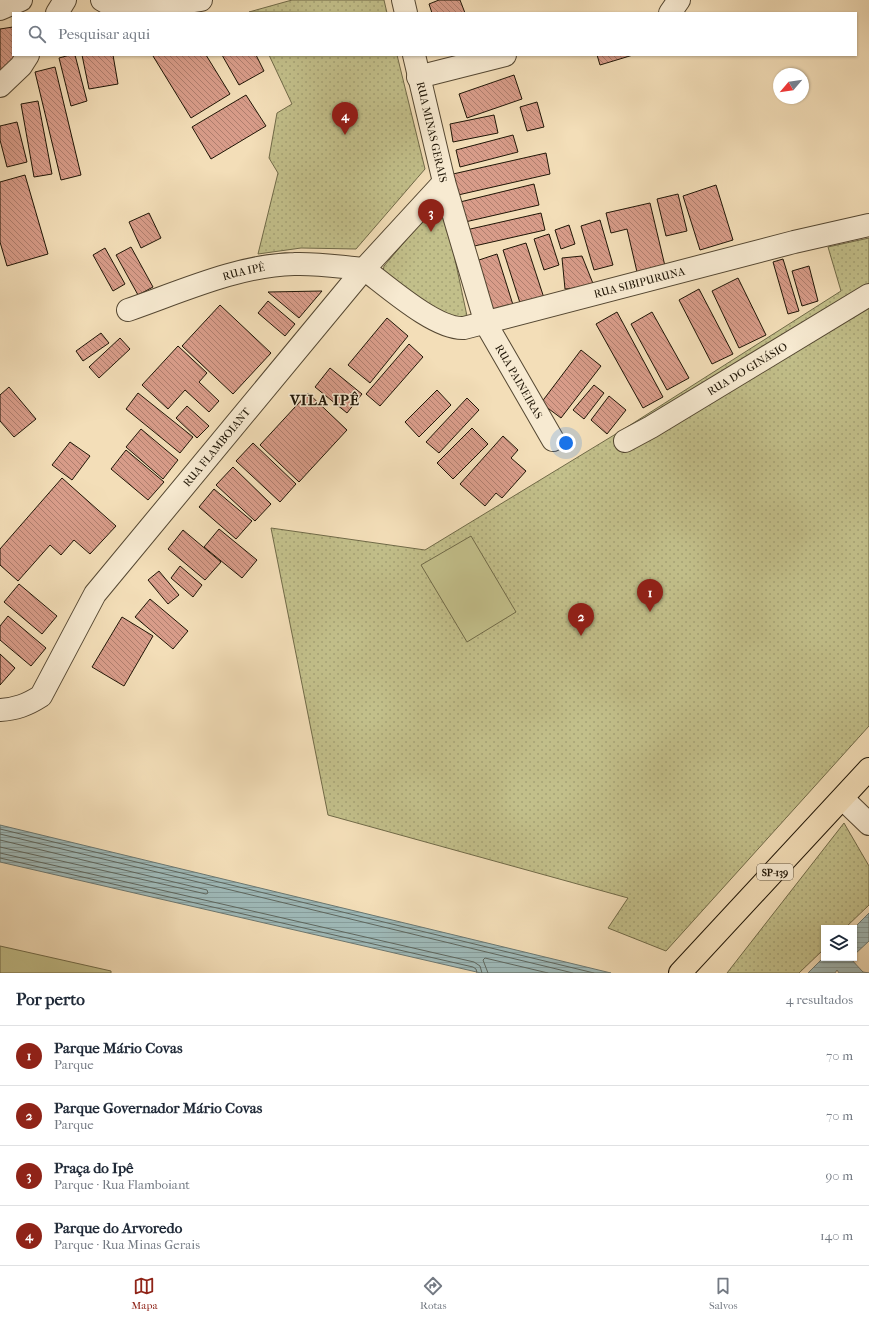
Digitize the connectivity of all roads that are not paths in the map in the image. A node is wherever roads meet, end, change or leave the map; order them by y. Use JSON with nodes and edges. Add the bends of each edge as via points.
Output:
{"nodes":[{"id":1,"x":65,"y":0,"type":"edge"},
{"id":2,"x":102,"y":0,"type":"edge"},
{"id":3,"x":201,"y":0,"type":"edge"},
{"id":4,"x":403,"y":0,"type":"edge"},
{"id":5,"x":679,"y":0,"type":"edge"},
{"id":6,"x":178,"y":2,"type":"edge"},
{"id":7,"x":58,"y":12,"type":"edge"},
{"id":8,"x":406,"y":12,"type":"edge"},
{"id":9,"x":671,"y":12,"type":"edge"},
{"id":10,"x":27,"y":56,"type":"edge"},
{"id":11,"x":414,"y":56,"type":"edge"},
{"id":12,"x":501,"y":56,"type":"edge"},
{"id":13,"x":418,"y":77,"type":"junction"},
{"id":14,"x":0,"y":86,"type":"edge"},
{"id":15,"x":444,"y":182,"type":"junction"},
{"id":16,"x":869,"y":225,"type":"edge"},
{"id":17,"x":364,"y":269,"type":"junction"},
{"id":18,"x":869,"y":295,"type":"edge"},
{"id":19,"x":128,"y":310,"type":"dead end"},
{"id":20,"x":486,"y":324,"type":"junction"},
{"id":21,"x":553,"y":440,"type":"dead end"},
{"id":22,"x":625,"y":441,"type":"dead end"},
{"id":23,"x":0,"y":710,"type":"edge"},
{"id":24,"x":869,"y":769,"type":"edge"},
{"id":25,"x":844,"y":798,"type":"junction"},
{"id":26,"x":869,"y":824,"type":"edge"},
{"id":27,"x":680,"y":973,"type":"edge"}],
"edges":[{"from":1,"to":7,"type":"street"},
{"from":2,"to":6,"type":"street","via":[[114,7],[130,11]]},
{"from":3,"to":6,"type":"street"},
{"from":4,"to":8,"type":"street"},
{"from":5,"to":9,"type":"street"},
{"from":10,"to":14,"type":"street","via":[[21,66]]},
{"from":11,"to":13,"type":"street","name":"RUA MINAS GERAIS"},
{"from":12,"to":13,"type":"street"},
{"from":13,"to":15,"type":"street","name":"RUA MINAS GERAIS"},
{"from":15,"to":17,"type":"street","name":"RUA FLAMBOIANT"},
{"from":15,"to":20,"type":"street","name":"RUA MINAS GERAIS"},
{"from":16,"to":20,"type":"street","name":"RUA SIBIPURUNA","via":[[794,242]]},
{"from":17,"to":19,"type":"street","name":"RUA IPÊ","via":[[294,264],[270,266],[223,277]]},
{"from":17,"to":20,"type":"street","name":"RUA SIBIPURUNA","via":[[395,294],[447,326],[464,328]]},
{"from":17,"to":23,"type":"street","name":"RUA FLAMBOIANT","via":[[95,594],[41,696],[29,704]]},
{"from":18,"to":22,"type":"street","name":"RUA DO GINÁSIO"},
{"from":20,"to":21,"type":"street","name":"RUA PAINEIRAS"},
{"from":24,"to":25,"type":"main road","number":"SP-139"},
{"from":25,"to":26,"type":"street"},
{"from":25,"to":27,"type":"main road","number":"SP-139"}]}
